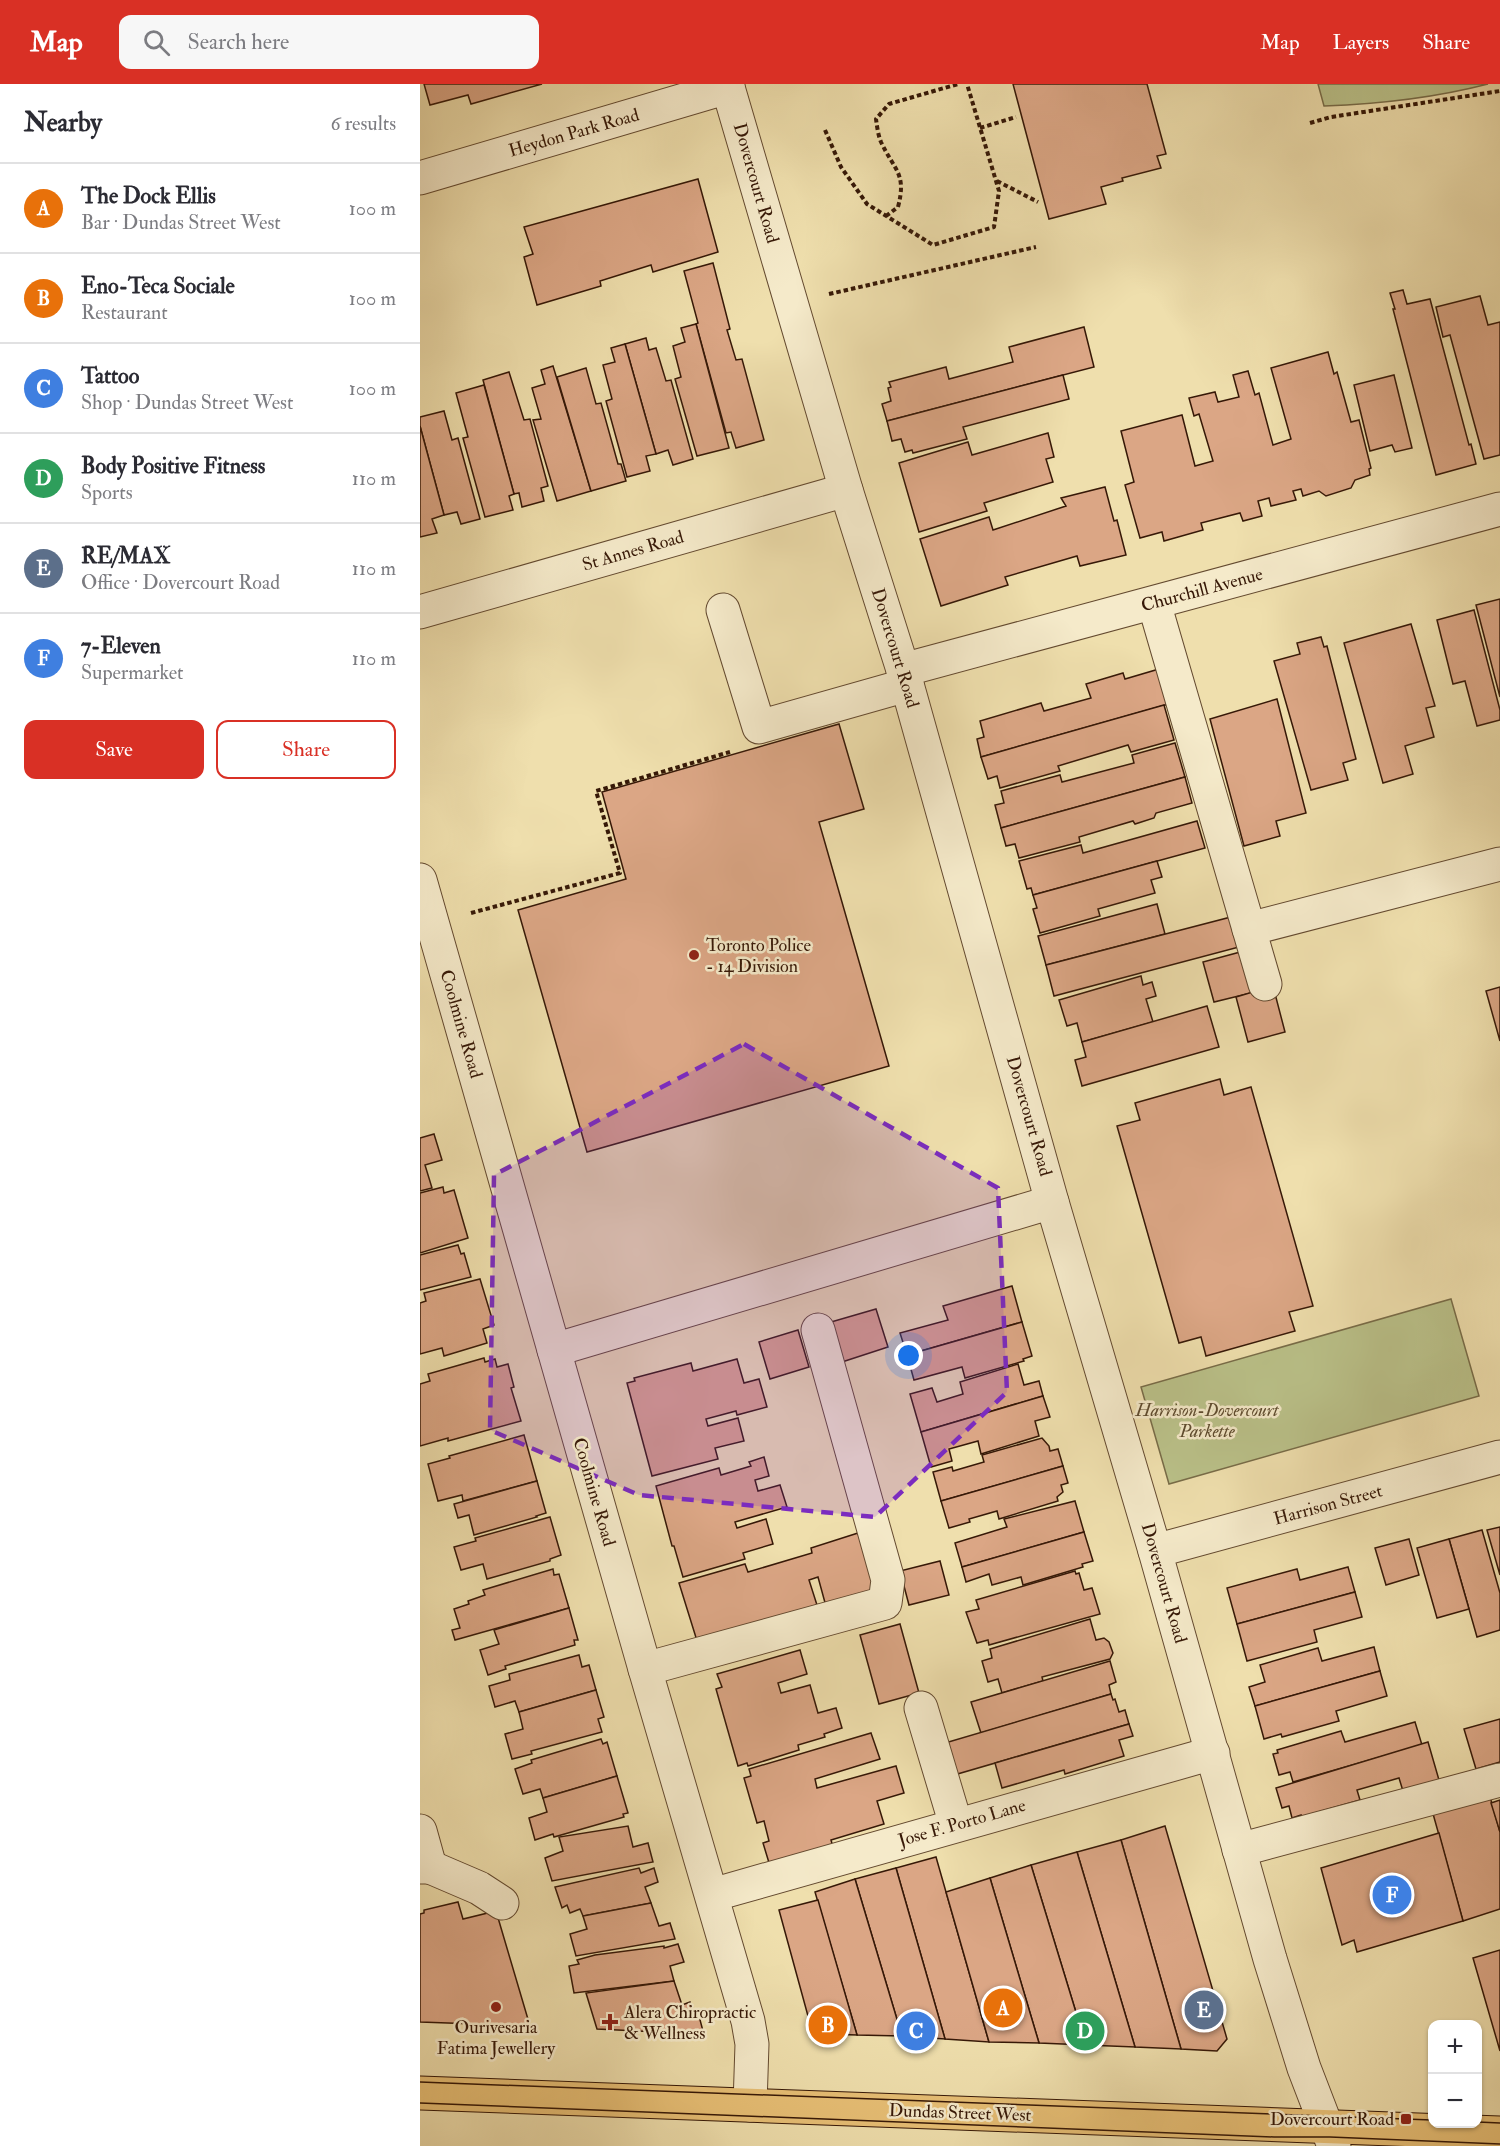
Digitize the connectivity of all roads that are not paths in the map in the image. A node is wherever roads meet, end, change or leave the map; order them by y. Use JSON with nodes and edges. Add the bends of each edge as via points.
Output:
{"nodes":[{"id":1,"x":728,"y":86,"type":"edge"},
{"id":2,"x":420,"y":178,"type":"edge"},
{"id":3,"x":846,"y":490,"type":"junction"},
{"id":4,"x":1500,"y":509,"type":"edge"},
{"id":5,"x":1154,"y":603,"type":"junction"},
{"id":6,"x":723,"y":610,"type":"dead end"},
{"id":7,"x":420,"y":612,"type":"edge"},
{"id":8,"x":905,"y":677,"type":"junction"},
{"id":9,"x":1500,"y":864,"type":"edge"},
{"id":10,"x":420,"y":880,"type":"edge"},
{"id":11,"x":1250,"y":929,"type":"junction"},
{"id":12,"x":1265,"y":984,"type":"dead end"},
{"id":13,"x":1052,"y":1202,"type":"junction"},
{"id":14,"x":818,"y":1330,"type":"dead end"},
{"id":15,"x":554,"y":1350,"type":"junction"},
{"id":16,"x":1500,"y":1457,"type":"edge"},
{"id":17,"x":1155,"y":1551,"type":"junction"},
{"id":18,"x":645,"y":1669,"type":"junction"},
{"id":19,"x":921,"y":1708,"type":"dead end"},
{"id":20,"x":1213,"y":1753,"type":"junction"},
{"id":21,"x":1500,"y":1780,"type":"edge"},
{"id":22,"x":956,"y":1825,"type":"junction"},
{"id":23,"x":420,"y":1831,"type":"edge"},
{"id":24,"x":1239,"y":1850,"type":"junction"},
{"id":25,"x":425,"y":1867,"type":"edge"},
{"id":26,"x":712,"y":1894,"type":"junction"},
{"id":27,"x":502,"y":1902,"type":"dead end"},
{"id":28,"x":420,"y":2093,"type":"edge"},
{"id":29,"x":750,"y":2105,"type":"junction"},
{"id":30,"x":1500,"y":2133,"type":"edge"},
{"id":31,"x":1330,"y":2137,"type":"edge"}],
"edges":[{"from":1,"to":2,"type":"street","name":"Heydon Park Road"},
{"from":1,"to":3,"type":"street","name":"Dovercourt Road"},
{"from":3,"to":7,"type":"street","name":"St Annes Road"},
{"from":3,"to":8,"type":"street","name":"Dovercourt Road"},
{"from":4,"to":5,"type":"street","name":"Churchill Avenue"},
{"from":5,"to":8,"type":"street","name":"Churchill Avenue"},
{"from":5,"to":11,"type":"street"},
{"from":6,"to":8,"type":"street","name":"Churchill Avenue","via":[[759,727]]},
{"from":8,"to":13,"type":"street","name":"Dovercourt Road"},
{"from":9,"to":11,"type":"street"},
{"from":10,"to":15,"type":"street","name":"Coolmine Road"},
{"from":11,"to":12,"type":"street"},
{"from":13,"to":15,"type":"street"},
{"from":13,"to":17,"type":"street","name":"Dovercourt Road"},
{"from":14,"to":18,"type":"street","via":[[888,1580],[885,1604]]},
{"from":15,"to":18,"type":"street","name":"Coolmine Road"},
{"from":16,"to":17,"type":"street","name":"Harrison Street"},
{"from":17,"to":20,"type":"street","name":"Dovercourt Road"},
{"from":18,"to":26,"type":"street","name":"Coolmine Road"},
{"from":19,"to":22,"type":"street"},
{"from":20,"to":22,"type":"street","name":"Jose F. Porto Lane"},
{"from":20,"to":24,"type":"street","name":"Dovercourt Road"},
{"from":21,"to":24,"type":"street"},
{"from":22,"to":26,"type":"street","name":"Jose F. Porto Lane"},
{"from":23,"to":25,"type":"street"},
{"from":24,"to":31,"type":"street","name":"Dovercourt Road","via":[[1304,2068]]},
{"from":25,"to":27,"type":"street","via":[[479,1888]]},
{"from":26,"to":29,"type":"street","name":"Coolmine Road","via":[[748,2021],[752,2044]]},
{"from":28,"to":29,"type":"main road","name":"Dundas Street West"},
{"from":29,"to":31,"type":"main road","name":"Dundas Street West"},
{"from":30,"to":31,"type":"main road","name":"Dundas Street West"}]}
